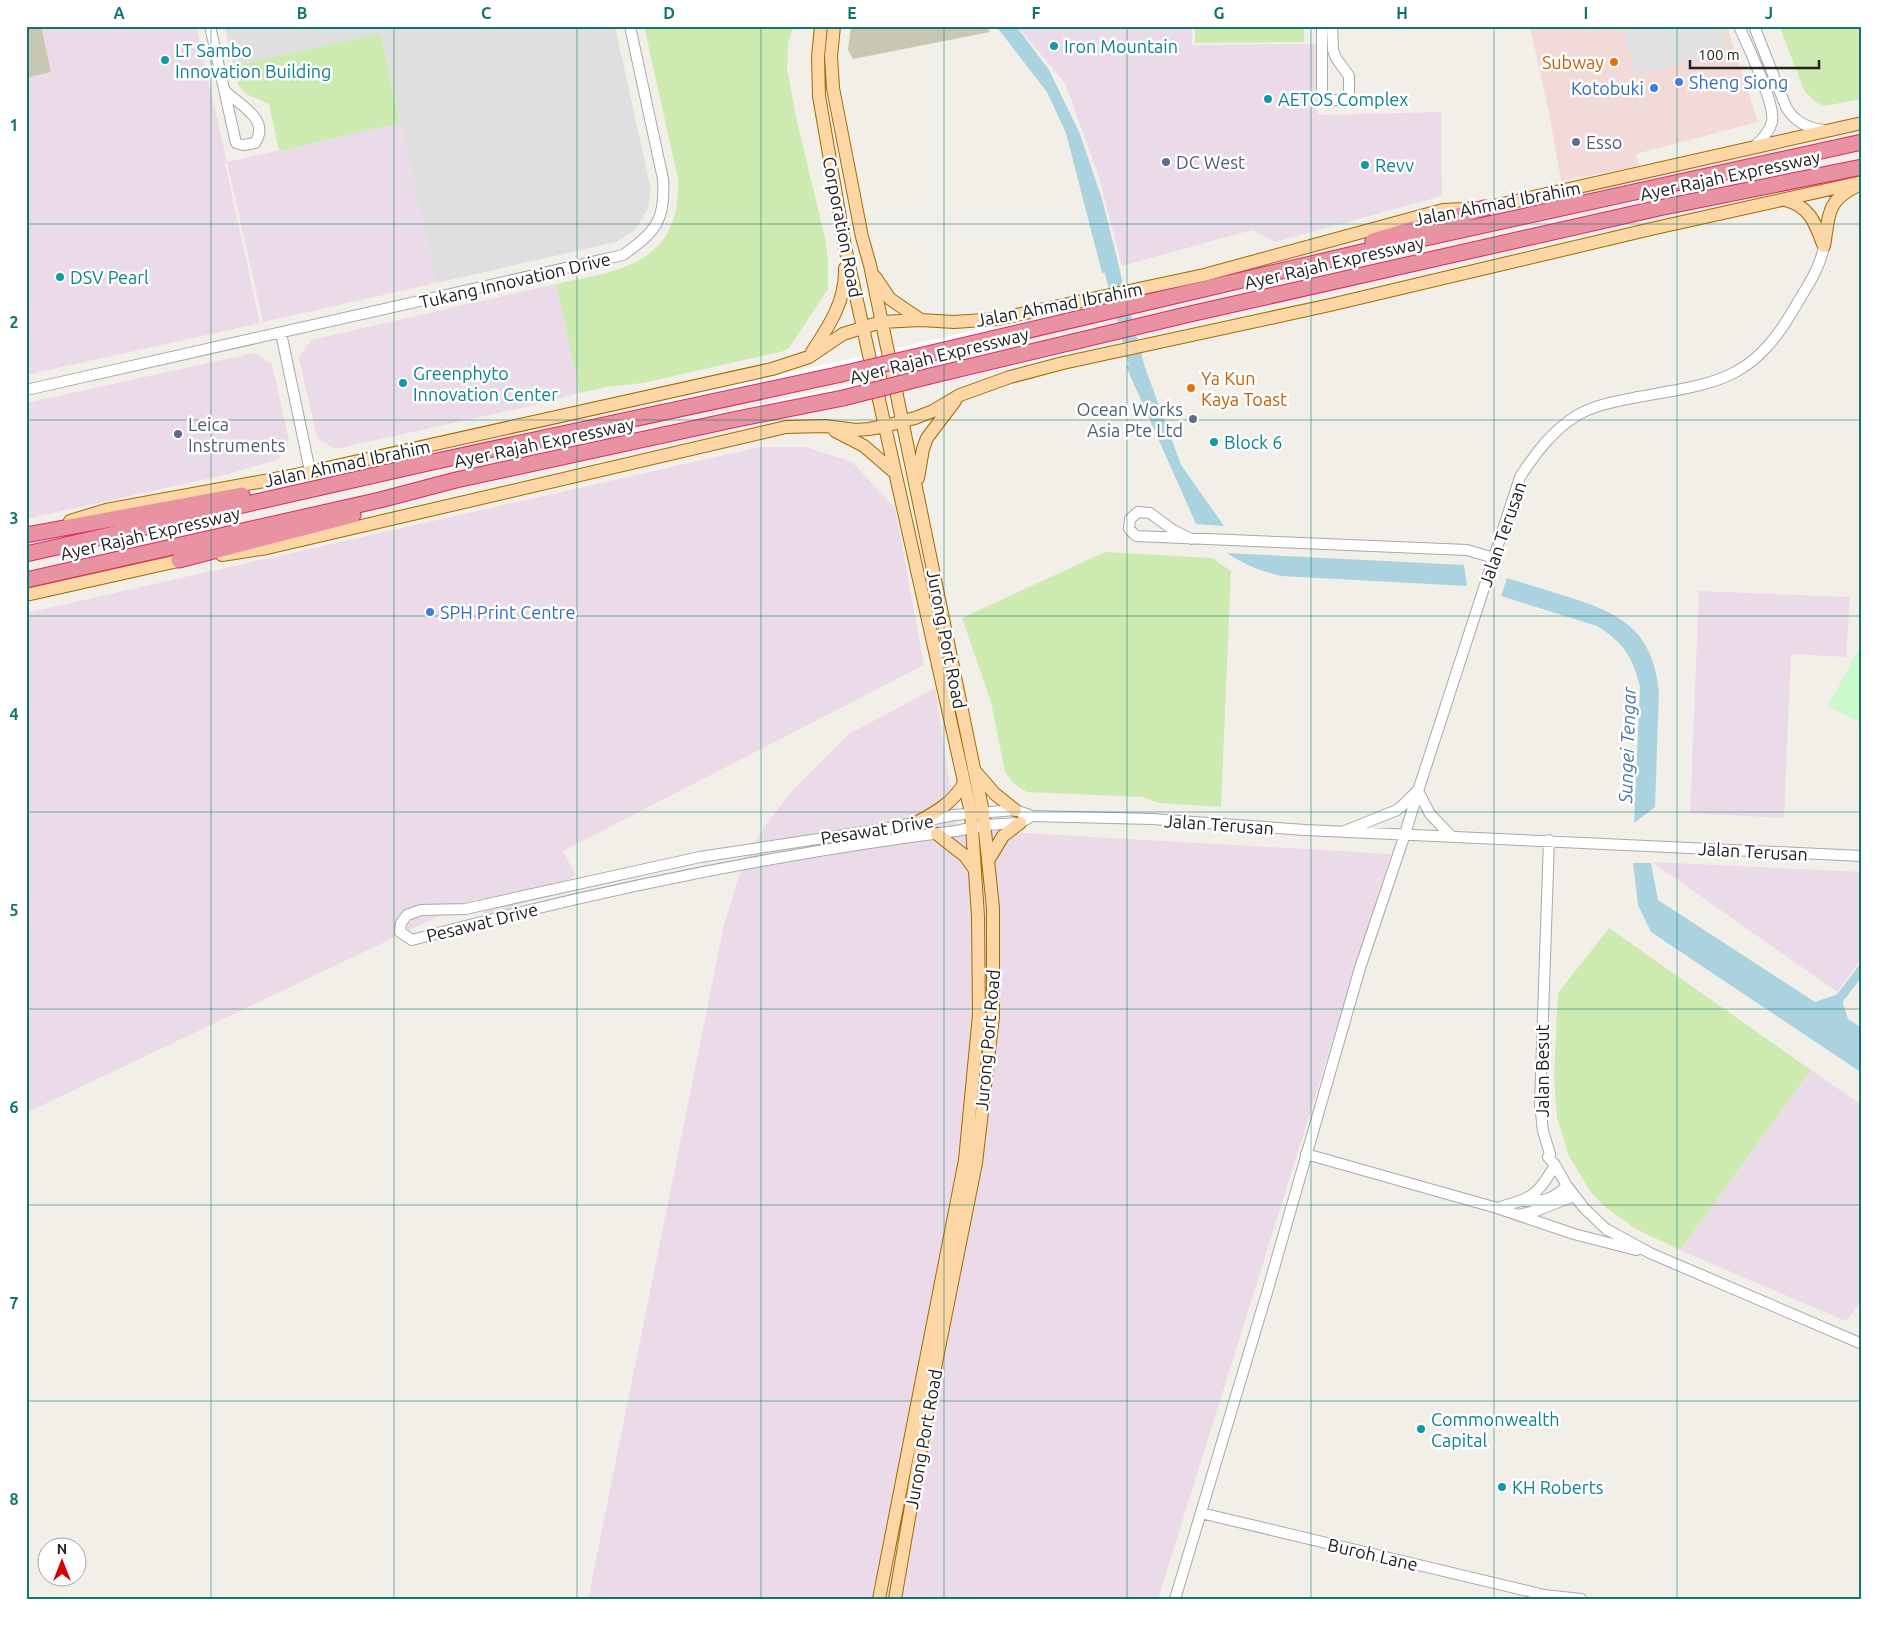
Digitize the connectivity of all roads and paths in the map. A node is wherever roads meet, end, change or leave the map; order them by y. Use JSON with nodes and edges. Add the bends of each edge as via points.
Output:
{"nodes":[{"id":1,"x":210,"y":26,"type":"edge"},
{"id":2,"x":630,"y":26,"type":"edge"},
{"id":3,"x":821,"y":26,"type":"edge"},
{"id":4,"x":834,"y":26,"type":"edge"},
{"id":5,"x":1322,"y":26,"type":"edge"},
{"id":6,"x":1332,"y":26,"type":"edge"},
{"id":7,"x":1739,"y":26,"type":"edge"},
{"id":8,"x":1754,"y":26,"type":"edge"},
{"id":9,"x":224,"y":90,"type":"junction"},
{"id":10,"x":1862,"y":123,"type":"edge"},
{"id":11,"x":1828,"y":131,"type":"junction"},
{"id":12,"x":1862,"y":142,"type":"edge"},
{"id":13,"x":1754,"y":147,"type":"junction"},
{"id":14,"x":1862,"y":167,"type":"edge"},
{"id":15,"x":1862,"y":183,"type":"edge"},
{"id":16,"x":1783,"y":199,"type":"junction"},
{"id":17,"x":1485,"y":208,"type":"junction"},
{"id":18,"x":1824,"y":246,"type":"junction"},
{"id":19,"x":845,"y":247,"type":"junction"},
{"id":20,"x":1351,"y":255,"type":"junction"},
{"id":21,"x":870,"y":265,"type":"junction"},
{"id":22,"x":921,"y":320,"type":"junction"},
{"id":23,"x":881,"y":322,"type":"junction"},
{"id":24,"x":862,"y":327,"type":"junction"},
{"id":25,"x":281,"y":333,"type":"junction"},
{"id":26,"x":809,"y":357,"type":"junction"},
{"id":27,"x":26,"y":390,"type":"edge"},
{"id":28,"x":960,"y":395,"type":"junction"},
{"id":29,"x":901,"y":422,"type":"junction"},
{"id":30,"x":825,"y":426,"type":"junction"},
{"id":31,"x":885,"y":426,"type":"junction"},
{"id":32,"x":310,"y":471,"type":"junction"},
{"id":33,"x":894,"y":472,"type":"junction"},
{"id":34,"x":355,"y":480,"type":"junction"},
{"id":35,"x":916,"y":487,"type":"junction"},
{"id":36,"x":380,"y":500,"type":"junction"},
{"id":37,"x":26,"y":534,"type":"edge"},
{"id":38,"x":1191,"y":539,"type":"junction"},
{"id":39,"x":26,"y":554,"type":"edge"},
{"id":40,"x":1494,"y":558,"type":"junction"},
{"id":41,"x":179,"y":560,"type":"junction"},
{"id":42,"x":26,"y":580,"type":"edge"},
{"id":43,"x":26,"y":595,"type":"edge"},
{"id":44,"x":974,"y":770,"type":"junction"},
{"id":45,"x":964,"y":782,"type":"junction"},
{"id":46,"x":1418,"y":791,"type":"junction"},
{"id":47,"x":1015,"y":810,"type":"junction"},
{"id":48,"x":977,"y":813,"type":"junction"},
{"id":49,"x":1032,"y":816,"type":"junction"},
{"id":50,"x":916,"y":823,"type":"junction"},
{"id":51,"x":1020,"y":823,"type":"junction"},
{"id":52,"x":979,"y":827,"type":"junction"},
{"id":53,"x":1343,"y":832,"type":"junction"},
{"id":54,"x":937,"y":834,"type":"junction"},
{"id":55,"x":1405,"y":834,"type":"junction"},
{"id":56,"x":1451,"y":836,"type":"junction"},
{"id":57,"x":1549,"y":840,"type":"junction"},
{"id":58,"x":1862,"y":856,"type":"edge"},
{"id":59,"x":989,"y":859,"type":"junction"},
{"id":60,"x":975,"y":870,"type":"junction"},
{"id":61,"x":1306,"y":1154,"type":"junction"},
{"id":62,"x":1555,"y":1165,"type":"junction"},
{"id":63,"x":1567,"y":1186,"type":"junction"},
{"id":64,"x":1574,"y":1196,"type":"junction"},
{"id":65,"x":1519,"y":1201,"type":"junction"},
{"id":66,"x":1497,"y":1208,"type":"junction"},
{"id":67,"x":1518,"y":1215,"type":"junction"},
{"id":68,"x":1650,"y":1253,"type":"junction"},
{"id":69,"x":1862,"y":1344,"type":"edge"},
{"id":70,"x":1201,"y":1513,"type":"junction"},
{"id":71,"x":1549,"y":1597,"type":"edge"},
{"id":72,"x":1580,"y":1598,"type":"edge"},
{"id":73,"x":879,"y":1599,"type":"edge"},
{"id":74,"x":895,"y":1599,"type":"edge"},
{"id":75,"x":1175,"y":1599,"type":"edge"}],
"edges":[{"from":1,"to":9,"type":"street"},
{"from":2,"to":25,"type":"street","name":"Tukang Innovation Drive","via":[[663,179],[664,199],[660,218],[647,238],[623,255]]},
{"from":3,"to":19,"type":"main road","name":"Corporation Road","via":[[818,96]]},
{"from":4,"to":21,"type":"main road","name":"Corporation Road","via":[[831,56],[833,88]]},
{"from":5,"to":6,"type":"street","via":[[1322,92],[1328,100],[1345,100],[1349,95],[1349,76],[1333,50]]},
{"from":7,"to":13,"type":"street","via":[[1773,116],[1770,129]]},
{"from":8,"to":11,"type":"street","via":[[1792,117],[1802,125]]},
{"from":9,"to":9,"type":"street","via":[[254,115],[260,130],[255,143],[236,143]]},
{"from":10,"to":11,"type":"main road","name":"Jalan Ahmad Ibrahim"},
{"from":11,"to":13,"type":"main road","name":"Jalan Ahmad Ibrahim"},
{"from":12,"to":20,"type":"highway","name":"Ayer Rajah Expressway"},
{"from":13,"to":17,"type":"main road","name":"Jalan Ahmad Ibrahim"},
{"from":14,"to":36,"type":"highway","name":"Ayer Rajah Expressway","bridge":true,"via":[[1659,208],[843,398],[456,480]]},
{"from":15,"to":16,"type":"main road"},
{"from":15,"to":18,"type":"main road","via":[[1835,200],[1830,209]]},
{"from":16,"to":18,"type":"main road","via":[[1805,208]]},
{"from":16,"to":28,"type":"main road","via":[[1330,305],[1110,352],[1010,377]]},
{"from":17,"to":20,"type":"highway","via":[[1367,242]]},
{"from":17,"to":22,"type":"main road","name":"Jalan Ahmad Ibrahim","via":[[1443,210],[1214,272],[998,319]]},
{"from":18,"to":40,"type":"street","name":"Jalan Terusan","via":[[1822,259],[1783,328],[1752,362],[1712,383],[1599,407],[1578,415],[1552,435],[1520,477]]},
{"from":19,"to":24,"type":"main road","name":"Corporation Road"},
{"from":19,"to":26,"type":"main road","via":[[846,278],[838,308]]},
{"from":20,"to":34,"type":"highway","name":"Ayer Rajah Expressway","bridge":true,"via":[[837,375]]},
{"from":21,"to":22,"type":"main road","via":[[890,299]]},
{"from":21,"to":23,"type":"main road","name":"Corporation Road"},
{"from":22,"to":23,"type":"main road","name":"Jalan Ahmad Ibrahim"},
{"from":23,"to":24,"type":"main road","name":"Jalan Ahmad Ibrahim"},
{"from":23,"to":29,"type":"main road","name":"Corporation Road"},
{"from":24,"to":26,"type":"main road","name":"Jalan Ahmad Ibrahim","via":[[843,334]]},
{"from":24,"to":31,"type":"main road","name":"Corporation Road"},
{"from":25,"to":27,"type":"street","name":"Tukang Innovation Drive"},
{"from":25,"to":32,"type":"street"},
{"from":26,"to":32,"type":"main road","name":"Jalan Ahmad Ibrahim","via":[[772,369]]},
{"from":28,"to":29,"type":"main road","via":[[933,411]]},
{"from":28,"to":35,"type":"main road","via":[[927,438]]},
{"from":29,"to":31,"type":"main road"},
{"from":29,"to":35,"type":"main road","name":"Jurong Port Road"},
{"from":30,"to":31,"type":"main road","via":[[869,430]]},
{"from":30,"to":33,"type":"main road","via":[[861,444]]},
{"from":30,"to":41,"type":"main road","via":[[786,427],[267,548]]},
{"from":31,"to":33,"type":"main road","name":"Jurong Port Road"},
{"from":32,"to":37,"type":"main road","name":"Jalan Ahmad Ibrahim","via":[[106,510]]},
{"from":33,"to":45,"type":"main road","name":"Jurong Port Road"},
{"from":34,"to":37,"type":"highway","via":[[249,494]]},
{"from":34,"to":39,"type":"highway","name":"Ayer Rajah Expressway"},
{"from":35,"to":44,"type":"main road","name":"Jurong Port Road"},
{"from":36,"to":41,"type":"highway","via":[[369,510],[350,516]]},
{"from":36,"to":42,"type":"highway","name":"Ayer Rajah Expressway"},
{"from":38,"to":38,"type":"street","via":[[1136,536],[1129,528],[1130,518],[1138,512],[1150,513]]},
{"from":38,"to":40,"type":"street","via":[[1467,550]]},
{"from":40,"to":46,"type":"street","name":"Jalan Terusan"},
{"from":41,"to":43,"type":"main road"},
{"from":44,"to":47,"type":"main road","via":[[995,794]]},
{"from":44,"to":48,"type":"main road","name":"Jurong Port Road"},
{"from":45,"to":48,"type":"main road","name":"Jurong Port Road"},
{"from":45,"to":50,"type":"main road","via":[[942,809]]},
{"from":46,"to":53,"type":"street","via":[[1397,810]]},
{"from":46,"to":55,"type":"street","name":"Jalan Terusan"},
{"from":46,"to":56,"type":"street","via":[[1430,814]]},
{"from":47,"to":48,"type":"street","name":"Pesawat Drive"},
{"from":47,"to":49,"type":"street"},
{"from":48,"to":50,"type":"street","name":"Pesawat Drive"},
{"from":48,"to":52,"type":"main road","name":"Jurong Port Road"},
{"from":49,"to":51,"type":"street"},
{"from":49,"to":53,"type":"street","name":"Jalan Terusan","via":[[1152,819]]},
{"from":50,"to":54,"type":"street","name":"Pesawat Drive","via":[[700,857],[465,909],[421,910],[407,915],[401,923],[400,932],[412,940],[652,881]]},
{"from":51,"to":52,"type":"street","name":"Pesawat Drive"},
{"from":51,"to":59,"type":"main road","via":[[1002,836]]},
{"from":52,"to":54,"type":"street","name":"Pesawat Drive"},
{"from":52,"to":59,"type":"main road","name":"Jurong Port Road"},
{"from":52,"to":60,"type":"main road","name":"Jurong Port Road"},
{"from":53,"to":55,"type":"street","name":"Jalan Terusan"},
{"from":54,"to":60,"type":"main road","via":[[965,856]]},
{"from":55,"to":56,"type":"street","name":"Jalan Terusan"},
{"from":55,"to":61,"type":"street","via":[[1360,968]]},
{"from":56,"to":57,"type":"street","name":"Jalan Terusan"},
{"from":57,"to":58,"type":"street","name":"Jalan Terusan"},
{"from":57,"to":62,"type":"street","name":"Jalan Besut","via":[[1540,1104],[1548,1157]]},
{"from":59,"to":74,"type":"main road","name":"Jurong Port Road","via":[[993,908],[993,1016],[976,1163],[934,1373]]},
{"from":60,"to":73,"type":"main road","name":"Jurong Port Road","via":[[979,1015],[965,1160]]},
{"from":61,"to":66,"type":"street","name":"Jalan Besut"},
{"from":61,"to":70,"type":"street"},
{"from":62,"to":63,"type":"street","name":"Jalan Besut"},
{"from":62,"to":65,"type":"street","via":[[1543,1186]]},
{"from":63,"to":64,"type":"street","name":"Jalan Besut"},
{"from":63,"to":65,"type":"street","via":[[1539,1202]]},
{"from":64,"to":67,"type":"street"},
{"from":64,"to":68,"type":"street","name":"Jalan Besut","via":[[1606,1229]]},
{"from":65,"to":66,"type":"street"},
{"from":66,"to":67,"type":"street","name":"Jalan Besut"},
{"from":67,"to":68,"type":"street","name":"Jalan Besut","via":[[1574,1234]]},
{"from":68,"to":69,"type":"street","name":"Jalan Besut"},
{"from":70,"to":71,"type":"street","name":"Buroh Lane"},
{"from":70,"to":75,"type":"street"},
{"from":71,"to":72,"type":"street","name":"Buroh Lane"}]}
